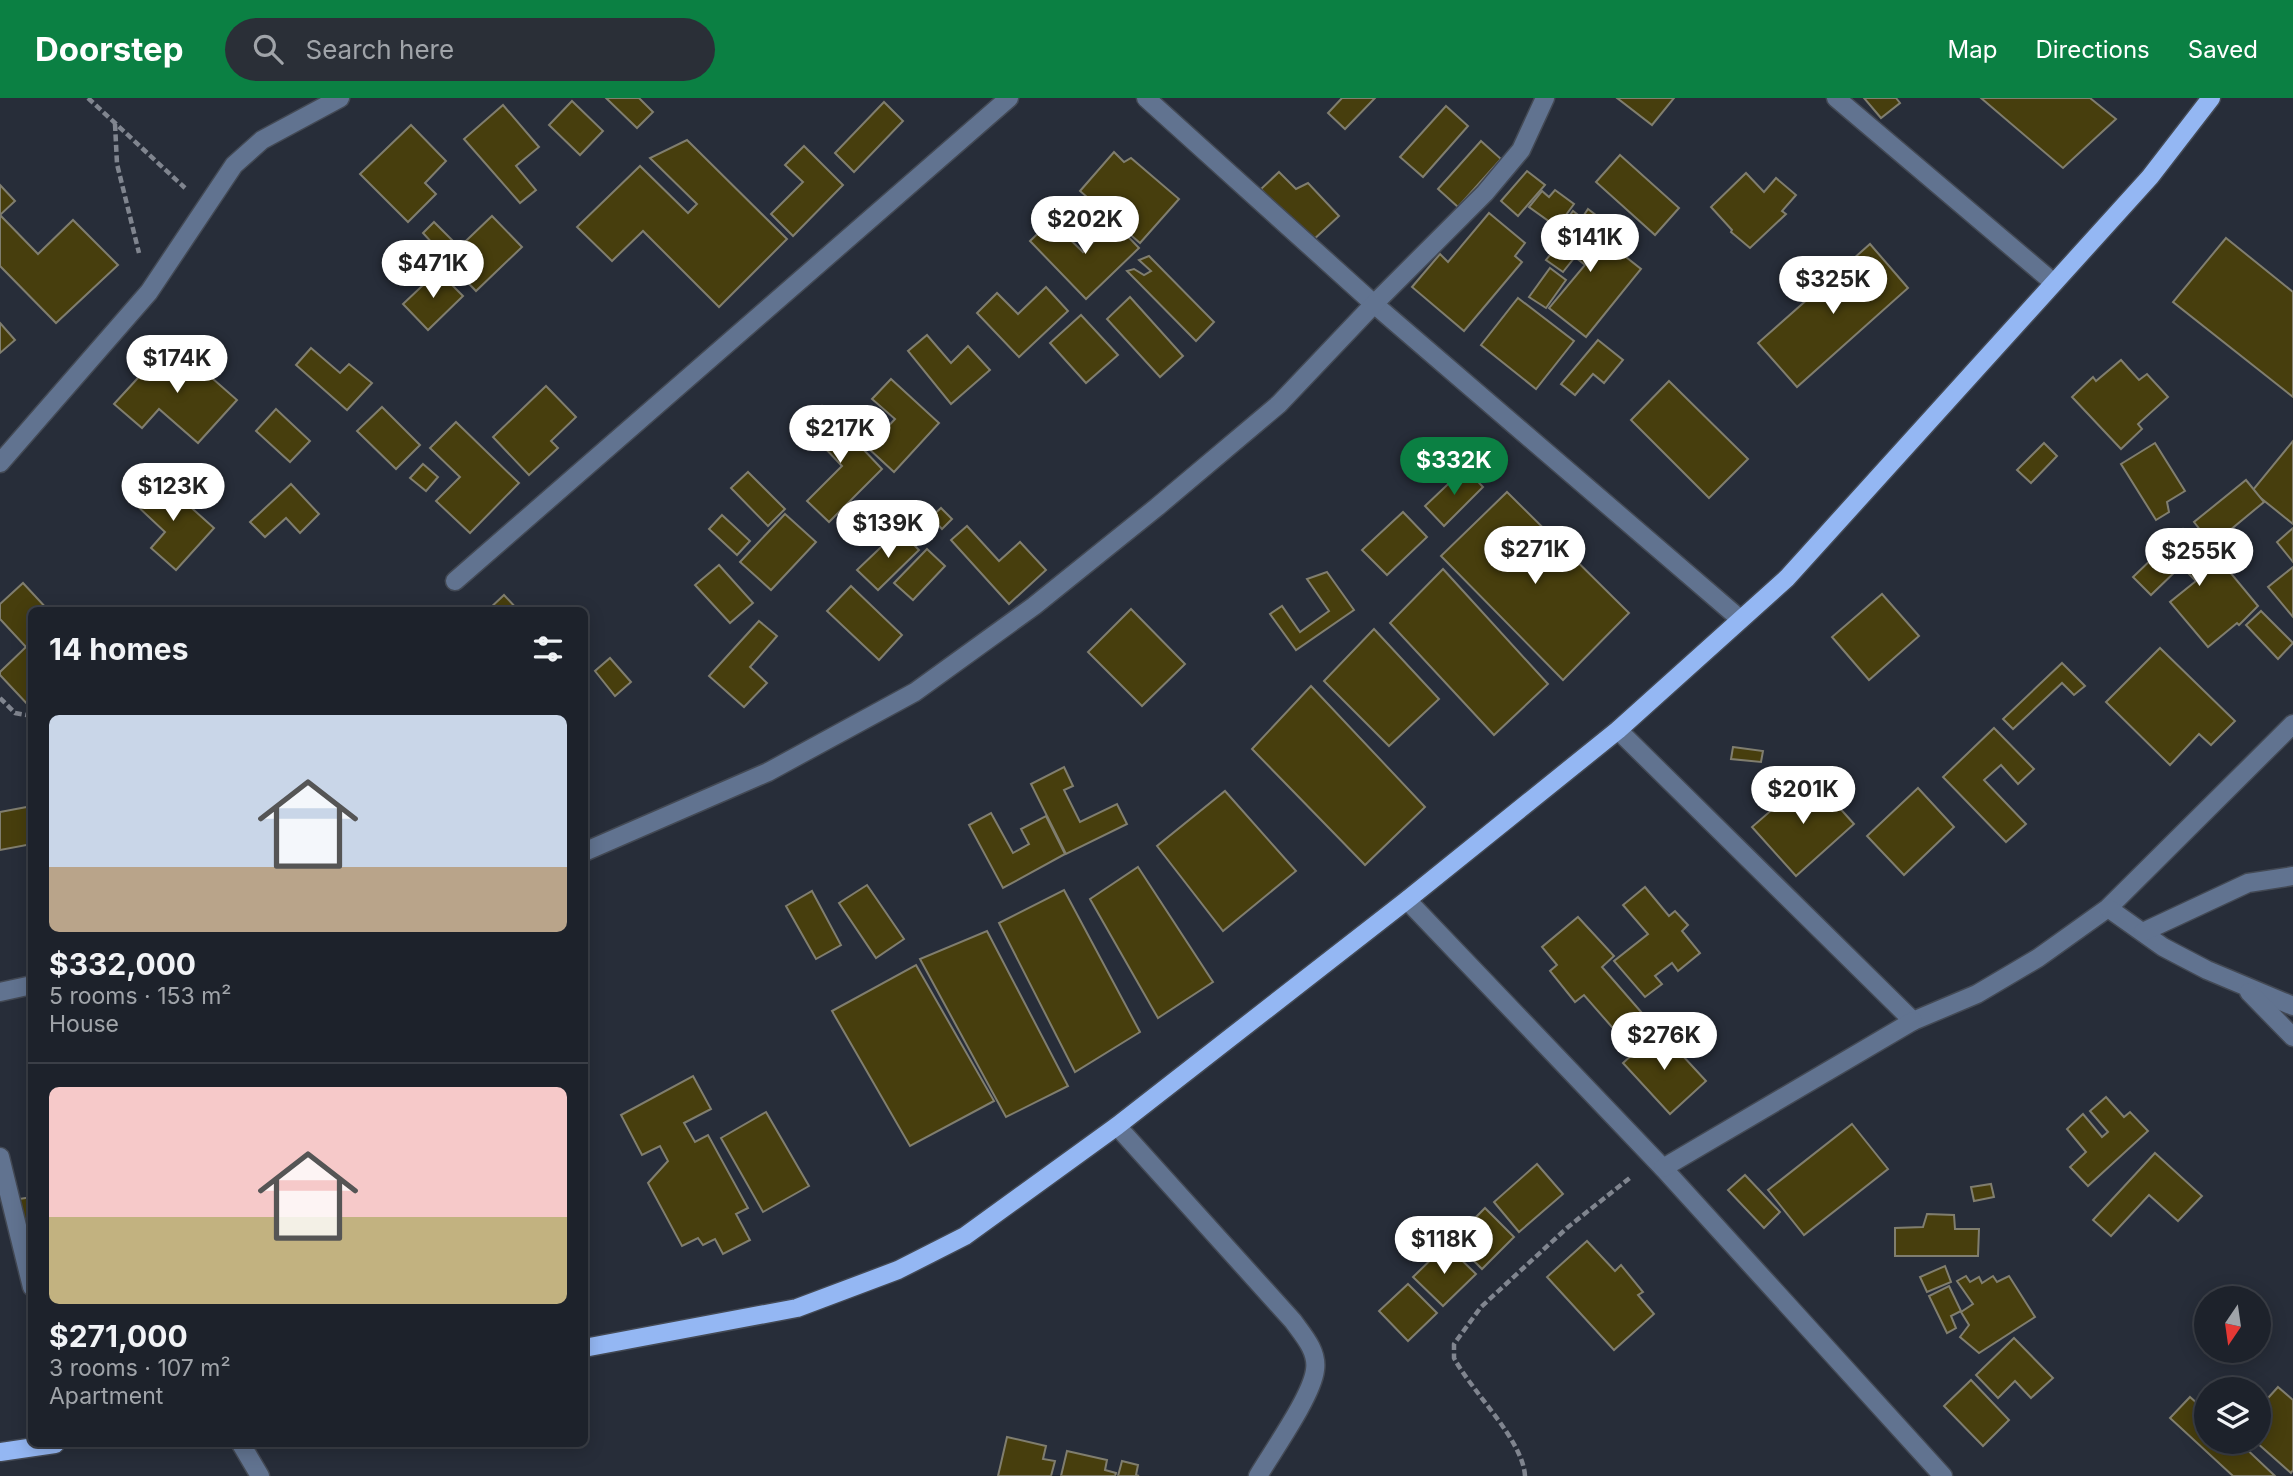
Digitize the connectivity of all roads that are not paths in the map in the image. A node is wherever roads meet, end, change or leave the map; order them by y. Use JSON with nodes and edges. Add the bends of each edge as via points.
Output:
{"nodes":[{"id":1,"x":340,"y":98,"type":"edge"},
{"id":2,"x":1009,"y":98,"type":"edge"},
{"id":3,"x":1146,"y":98,"type":"edge"},
{"id":4,"x":1545,"y":98,"type":"edge"},
{"id":5,"x":1836,"y":98,"type":"edge"},
{"id":6,"x":2211,"y":98,"type":"edge"},
{"id":7,"x":2054,"y":283,"type":"junction"},
{"id":8,"x":1374,"y":304,"type":"junction"},
{"id":9,"x":0,"y":463,"type":"edge"},
{"id":10,"x":455,"y":581,"type":"dead end"},
{"id":11,"x":1740,"y":620,"type":"junction"},
{"id":12,"x":2293,"y":724,"type":"edge"},
{"id":13,"x":1618,"y":730,"type":"junction"},
{"id":14,"x":588,"y":850,"type":"edge"},
{"id":15,"x":2293,"y":876,"type":"edge"},
{"id":16,"x":1407,"y":900,"type":"junction"},
{"id":17,"x":2108,"y":908,"type":"junction"},
{"id":18,"x":2143,"y":932,"type":"junction"},
{"id":19,"x":2243,"y":985,"type":"junction"},
{"id":20,"x":28,"y":986,"type":"edge"},
{"id":21,"x":0,"y":992,"type":"edge"},
{"id":22,"x":2293,"y":1006,"type":"edge"},
{"id":23,"x":1913,"y":1021,"type":"junction"},
{"id":24,"x":2293,"y":1037,"type":"edge"},
{"id":25,"x":1117,"y":1126,"type":"junction"},
{"id":26,"x":0,"y":1157,"type":"edge"},
{"id":27,"x":1658,"y":1163,"type":"junction"},
{"id":28,"x":28,"y":1271,"type":"edge"},
{"id":29,"x":588,"y":1347,"type":"edge"},
{"id":30,"x":34,"y":1447,"type":"edge"},
{"id":31,"x":243,"y":1447,"type":"edge"},
{"id":32,"x":0,"y":1452,"type":"edge"},
{"id":33,"x":260,"y":1476,"type":"edge"},
{"id":34,"x":1258,"y":1476,"type":"edge"},
{"id":35,"x":1942,"y":1476,"type":"edge"}],
"edges":[{"from":1,"to":9,"type":"street","via":[[262,140],[234,165],[149,292]]},
{"from":2,"to":10,"type":"street"},
{"from":3,"to":8,"type":"street"},
{"from":4,"to":8,"type":"street","via":[[1521,150],[1485,193]]},
{"from":5,"to":7,"type":"street"},
{"from":6,"to":7,"type":"main road","via":[[2150,177]]},
{"from":7,"to":11,"type":"main road","via":[[1787,578]]},
{"from":8,"to":11,"type":"street"},
{"from":8,"to":14,"type":"street","via":[[1279,404],[1034,606],[915,692],[768,772]]},
{"from":11,"to":13,"type":"main road"},
{"from":12,"to":17,"type":"street"},
{"from":13,"to":16,"type":"main road"},
{"from":13,"to":23,"type":"street"},
{"from":15,"to":18,"type":"street","via":[[2248,883]]},
{"from":16,"to":25,"type":"main road"},
{"from":16,"to":27,"type":"street"},
{"from":17,"to":18,"type":"street"},
{"from":17,"to":23,"type":"street","via":[[1977,994]]},
{"from":18,"to":19,"type":"street","via":[[2174,953]]},
{"from":19,"to":22,"type":"street"},
{"from":19,"to":24,"type":"street"},
{"from":20,"to":21,"type":"street"},
{"from":23,"to":27,"type":"street"},
{"from":25,"to":29,"type":"main road","via":[[965,1236],[898,1270],[797,1308]]},
{"from":25,"to":34,"type":"street","via":[[1312,1347],[1316,1369],[1306,1396]]},
{"from":26,"to":28,"type":"street"},
{"from":27,"to":35,"type":"street"},
{"from":30,"to":32,"type":"main road"},
{"from":31,"to":33,"type":"street"}]}
